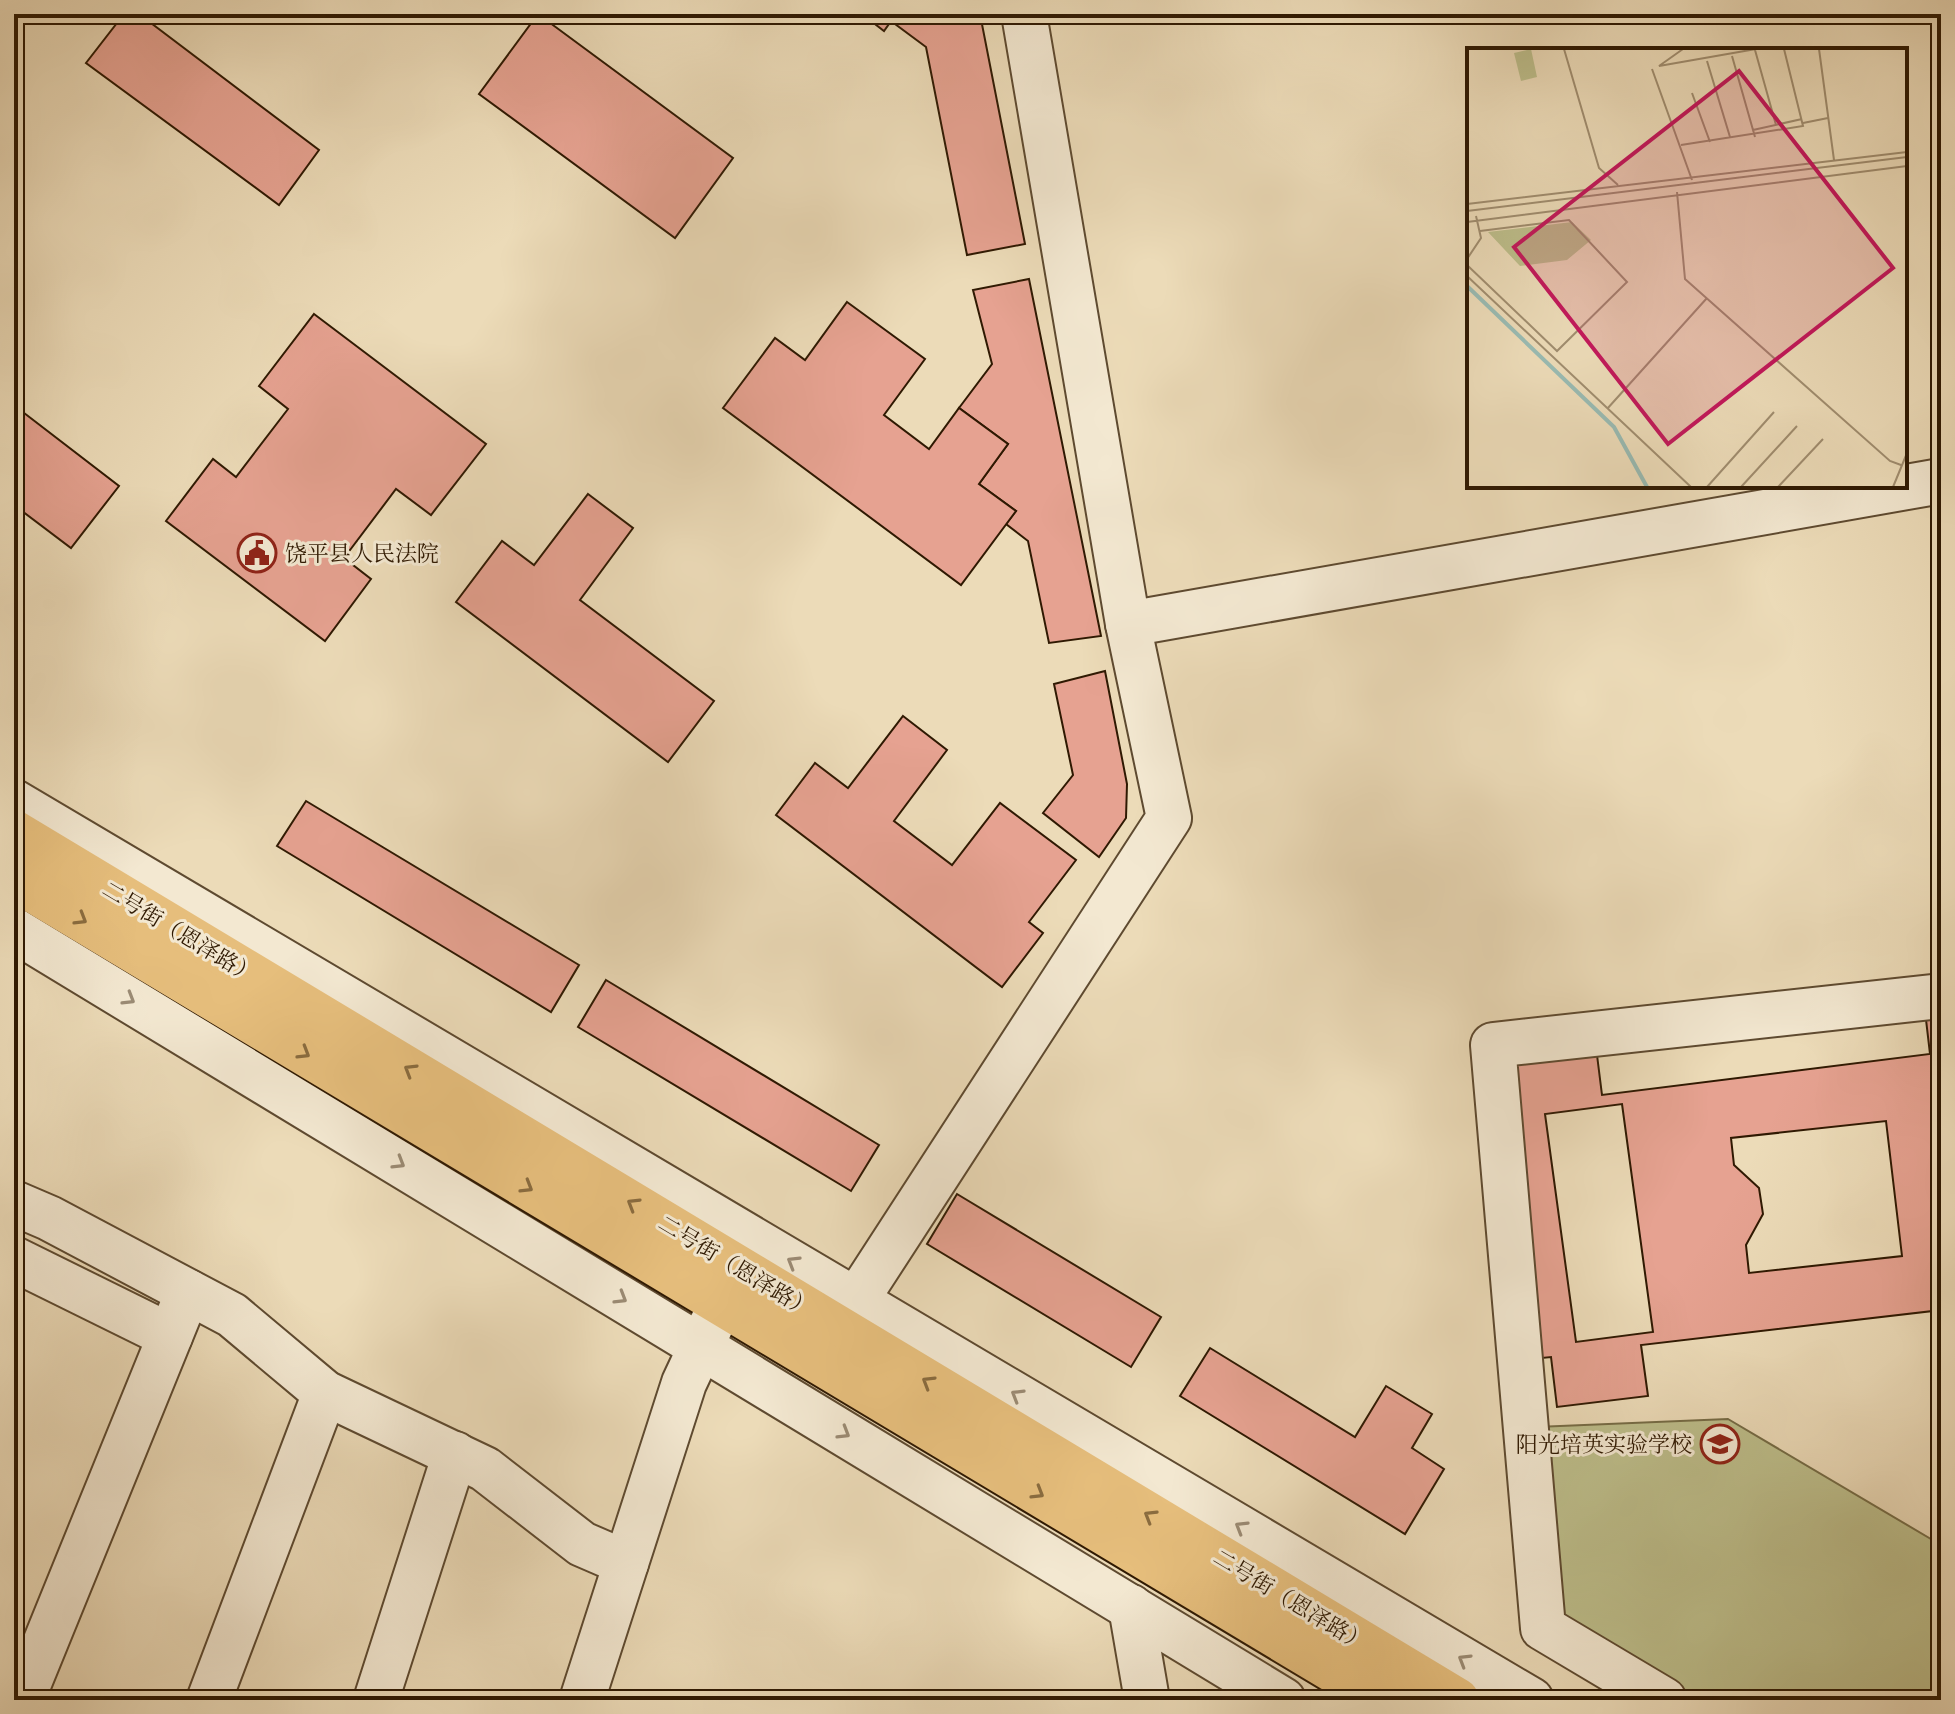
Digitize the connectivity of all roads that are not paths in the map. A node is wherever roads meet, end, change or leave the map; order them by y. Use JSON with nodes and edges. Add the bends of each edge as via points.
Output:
{"nodes":[{"id":1,"x":1024,"y":14,"type":"edge"},
{"id":2,"x":1941,"y":481,"type":"edge"},
{"id":3,"x":1907,"y":487,"type":"edge"},
{"id":4,"x":1901,"y":488,"type":"edge"},
{"id":5,"x":1128,"y":624,"type":"junction"},
{"id":6,"x":14,"y":802,"type":"edge"},
{"id":7,"x":14,"y":832,"type":"edge"},
{"id":8,"x":14,"y":879,"type":"edge"},
{"id":9,"x":14,"y":930,"type":"edge"},
{"id":10,"x":1941,"y":996,"type":"edge"},
{"id":11,"x":14,"y":1203,"type":"edge"},
{"id":12,"x":19,"y":1274,"type":"edge"},
{"id":13,"x":188,"y":1292,"type":"junction"},
{"id":14,"x":721,"y":1303,"type":"junction"},
{"id":15,"x":838,"y":1329,"type":"junction"},
{"id":16,"x":170,"y":1336,"type":"junction"},
{"id":17,"x":701,"y":1346,"type":"junction"},
{"id":18,"x":325,"y":1393,"type":"junction"},
{"id":19,"x":455,"y":1454,"type":"junction"},
{"id":20,"x":626,"y":1563,"type":"junction"},
{"id":21,"x":1131,"y":1607,"type":"junction"},
{"id":22,"x":22,"y":1700,"type":"edge"},
{"id":23,"x":209,"y":1700,"type":"edge"},
{"id":24,"x":376,"y":1700,"type":"edge"},
{"id":25,"x":582,"y":1700,"type":"edge"},
{"id":26,"x":1147,"y":1700,"type":"edge"},
{"id":27,"x":1283,"y":1700,"type":"edge"},
{"id":28,"x":1383,"y":1700,"type":"edge"},
{"id":29,"x":1457,"y":1700,"type":"edge"},
{"id":30,"x":1531,"y":1700,"type":"edge"},
{"id":31,"x":1664,"y":1700,"type":"edge"}],
"edges":[{"from":1,"to":5,"type":"street"},
{"from":2,"to":3,"type":"street"},
{"from":4,"to":5,"type":"street"},
{"from":5,"to":15,"type":"street","via":[[1169,818]]},
{"from":15,"to":6,"type":"street","one_way":true},
{"from":15,"to":7,"type":"main road","name":"二号街（恩泽路）","one_way":true},
{"from":8,"to":14,"type":"main road","name":"二号街（恩泽路）","one_way":true},
{"from":9,"to":17,"type":"street","one_way":true},
{"from":10,"to":31,"type":"street","via":[[1493,1045],[1543,1628]]},
{"from":11,"to":13,"type":"street"},
{"from":12,"to":16,"type":"street"},
{"from":13,"to":16,"type":"street"},
{"from":13,"to":18,"type":"street","via":[[232,1315]]},
{"from":14,"to":15,"type":"main road","name":"二号街（恩泽路）"},
{"from":14,"to":17,"type":"street"},
{"from":15,"to":28,"type":"main road","name":"二号街（恩泽路）","one_way":true},
{"from":29,"to":15,"type":"main road","name":"二号街（恩泽路）","one_way":true},
{"from":30,"to":15,"type":"street","one_way":true},
{"from":16,"to":22,"type":"street"},
{"from":17,"to":20,"type":"street"},
{"from":17,"to":21,"type":"street","one_way":true},
{"from":18,"to":19,"type":"street"},
{"from":18,"to":23,"type":"street"},
{"from":19,"to":20,"type":"street","via":[[485,1469],[582,1544]]},
{"from":19,"to":24,"type":"street"},
{"from":20,"to":25,"type":"street"},
{"from":21,"to":26,"type":"street"},
{"from":21,"to":27,"type":"street"}]}
